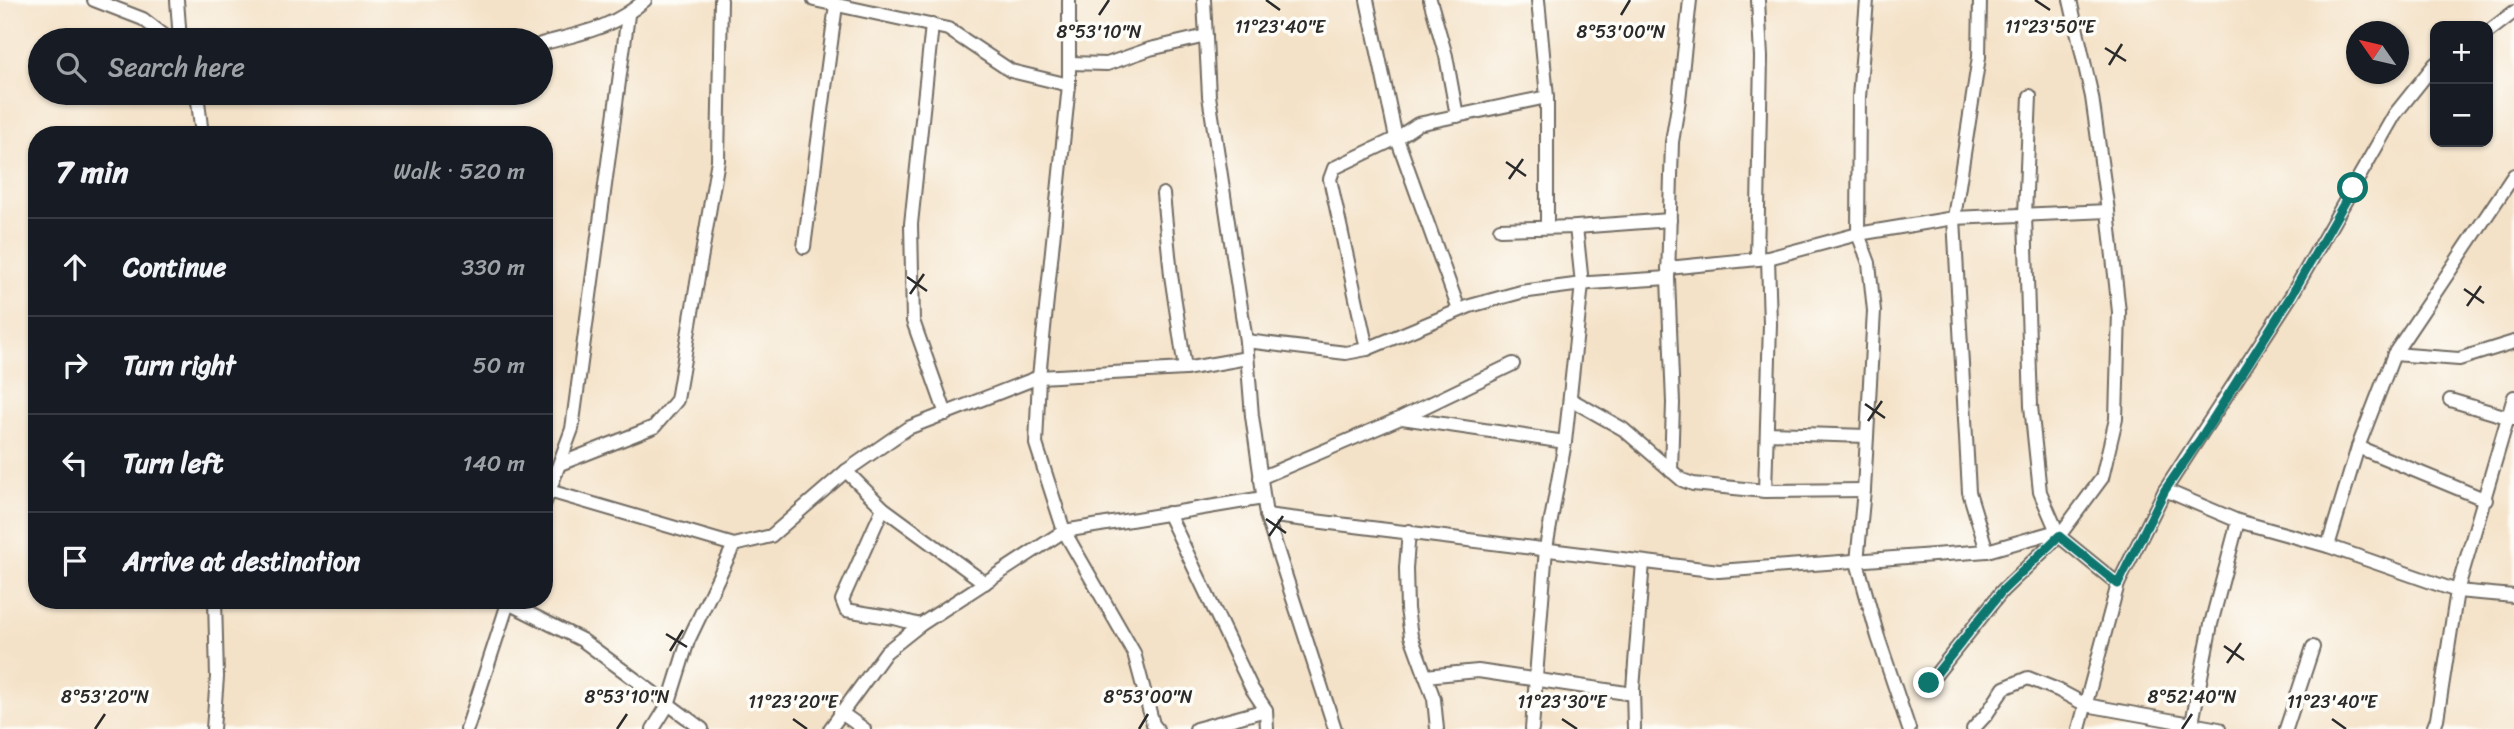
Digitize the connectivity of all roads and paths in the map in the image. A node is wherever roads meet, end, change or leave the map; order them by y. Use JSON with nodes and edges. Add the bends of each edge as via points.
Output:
{"nodes":[{"id":1,"x":94,"y":0,"type":"edge"},
{"id":2,"x":177,"y":0,"type":"edge"},
{"id":3,"x":645,"y":0,"type":"edge"},
{"id":4,"x":721,"y":0,"type":"edge"},
{"id":5,"x":814,"y":0,"type":"edge"},
{"id":6,"x":1069,"y":0,"type":"edge"},
{"id":7,"x":1204,"y":0,"type":"edge"},
{"id":8,"x":1367,"y":0,"type":"edge"},
{"id":9,"x":1430,"y":0,"type":"edge"},
{"id":10,"x":1538,"y":0,"type":"edge"},
{"id":11,"x":1690,"y":0,"type":"edge"},
{"id":12,"x":1758,"y":0,"type":"edge"},
{"id":13,"x":1867,"y":0,"type":"edge"},
{"id":14,"x":1980,"y":0,"type":"edge"},
{"id":15,"x":2070,"y":0,"type":"edge"},
{"id":16,"x":836,"y":5,"type":"junction"},
{"id":17,"x":2514,"y":12,"type":"edge"},
{"id":18,"x":628,"y":15,"type":"junction"},
{"id":19,"x":932,"y":25,"type":"junction"},
{"id":20,"x":155,"y":28,"type":"edge"},
{"id":21,"x":179,"y":28,"type":"edge"},
{"id":22,"x":2493,"y":28,"type":"edge"},
{"id":23,"x":1206,"y":36,"type":"junction"},
{"id":24,"x":553,"y":41,"type":"edge"},
{"id":25,"x":1069,"y":63,"type":"junction"},
{"id":26,"x":2430,"y":70,"type":"edge"},
{"id":27,"x":1069,"y":85,"type":"junction"},
{"id":28,"x":2030,"y":96,"type":"dead end"},
{"id":29,"x":1547,"y":97,"type":"junction"},
{"id":30,"x":198,"y":105,"type":"edge"},
{"id":31,"x":1457,"y":116,"type":"junction"},
{"id":32,"x":201,"y":126,"type":"edge"},
{"id":33,"x":1398,"y":138,"type":"junction"},
{"id":34,"x":2514,"y":175,"type":"edge"},
{"id":35,"x":1163,"y":194,"type":"dead end"},
{"id":36,"x":2108,"y":211,"type":"junction"},
{"id":37,"x":2025,"y":215,"type":"junction"},
{"id":38,"x":1954,"y":218,"type":"junction"},
{"id":39,"x":1670,"y":220,"type":"junction"},
{"id":40,"x":1546,"y":226,"type":"junction"},
{"id":41,"x":1576,"y":227,"type":"junction"},
{"id":42,"x":1500,"y":229,"type":"dead end"},
{"id":43,"x":1858,"y":234,"type":"junction"},
{"id":44,"x":804,"y":247,"type":"dead end"},
{"id":45,"x":1762,"y":259,"type":"junction"},
{"id":46,"x":1668,"y":273,"type":"junction"},
{"id":47,"x":1582,"y":284,"type":"junction"},
{"id":48,"x":1459,"y":310,"type":"junction"},
{"id":49,"x":1246,"y":341,"type":"junction"},
{"id":50,"x":2514,"y":342,"type":"edge"},
{"id":51,"x":1367,"y":349,"type":"junction"},
{"id":52,"x":2394,"y":354,"type":"junction"},
{"id":53,"x":1247,"y":358,"type":"junction"},
{"id":54,"x":1513,"y":364,"type":"dead end"},
{"id":55,"x":1185,"y":369,"type":"junction"},
{"id":56,"x":1038,"y":377,"type":"junction"},
{"id":57,"x":2514,"y":397,"type":"edge"},
{"id":58,"x":1570,"y":399,"type":"junction"},
{"id":59,"x":2450,"y":400,"type":"dead end"},
{"id":60,"x":946,"y":414,"type":"junction"},
{"id":61,"x":1401,"y":418,"type":"junction"},
{"id":62,"x":2511,"y":418,"type":"edge"},
{"id":63,"x":1767,"y":433,"type":"junction"},
{"id":64,"x":1867,"y":436,"type":"junction"},
{"id":65,"x":1565,"y":442,"type":"junction"},
{"id":66,"x":2358,"y":447,"type":"junction"},
{"id":67,"x":559,"y":464,"type":"junction"},
{"id":68,"x":846,"y":471,"type":"junction"},
{"id":69,"x":1671,"y":471,"type":"junction"},
{"id":70,"x":1260,"y":478,"type":"junction"},
{"id":71,"x":553,"y":480,"type":"edge"},
{"id":72,"x":1864,"y":490,"type":"junction"},
{"id":73,"x":2165,"y":490,"type":"junction"},
{"id":74,"x":1765,"y":491,"type":"junction"},
{"id":75,"x":553,"y":492,"type":"edge"},
{"id":76,"x":1263,"y":498,"type":"junction"},
{"id":77,"x":2486,"y":500,"type":"junction"},
{"id":78,"x":883,"y":508,"type":"junction"},
{"id":79,"x":1168,"y":513,"type":"junction"},
{"id":80,"x":1266,"y":515,"type":"junction"},
{"id":81,"x":2238,"y":521,"type":"junction"},
{"id":82,"x":1064,"y":531,"type":"junction"},
{"id":83,"x":1409,"y":531,"type":"junction"},
{"id":84,"x":2058,"y":533,"type":"junction"},
{"id":85,"x":734,"y":545,"type":"junction"},
{"id":86,"x":2328,"y":545,"type":"junction"},
{"id":87,"x":1546,"y":548,"type":"junction"},
{"id":88,"x":1987,"y":551,"type":"junction"},
{"id":89,"x":1643,"y":562,"type":"junction"},
{"id":90,"x":1857,"y":562,"type":"junction"},
{"id":91,"x":985,"y":583,"type":"junction"},
{"id":92,"x":2118,"y":584,"type":"junction"},
{"id":93,"x":2457,"y":591,"type":"junction"},
{"id":94,"x":2514,"y":596,"type":"edge"},
{"id":95,"x":215,"y":609,"type":"edge"},
{"id":96,"x":507,"y":609,"type":"edge"},
{"id":97,"x":522,"y":609,"type":"edge"},
{"id":98,"x":920,"y":625,"type":"junction"},
{"id":99,"x":2313,"y":647,"type":"dead end"},
{"id":100,"x":1425,"y":676,"type":"junction"},
{"id":101,"x":1536,"y":681,"type":"junction"},
{"id":102,"x":1929,"y":683,"type":"dead end"},
{"id":103,"x":1633,"y":694,"type":"junction"},
{"id":104,"x":668,"y":705,"type":"junction"},
{"id":105,"x":2086,"y":705,"type":"junction"},
{"id":106,"x":1266,"y":710,"type":"junction"},
{"id":107,"x":840,"y":712,"type":"junction"},
{"id":108,"x":2192,"y":723,"type":"junction"},
{"id":109,"x":213,"y":729,"type":"edge"},
{"id":110,"x":467,"y":729,"type":"edge"},
{"id":111,"x":653,"y":729,"type":"edge"},
{"id":112,"x":702,"y":729,"type":"edge"},
{"id":113,"x":830,"y":729,"type":"edge"},
{"id":114,"x":864,"y":729,"type":"edge"},
{"id":115,"x":1157,"y":729,"type":"edge"},
{"id":116,"x":1196,"y":729,"type":"edge"},
{"id":117,"x":1267,"y":729,"type":"edge"},
{"id":118,"x":1335,"y":729,"type":"edge"},
{"id":119,"x":1437,"y":729,"type":"edge"},
{"id":120,"x":1532,"y":729,"type":"edge"},
{"id":121,"x":1634,"y":729,"type":"edge"},
{"id":122,"x":1909,"y":729,"type":"edge"},
{"id":123,"x":1973,"y":729,"type":"edge"},
{"id":124,"x":2079,"y":729,"type":"edge"},
{"id":125,"x":2218,"y":729,"type":"edge"},
{"id":126,"x":2286,"y":729,"type":"edge"},
{"id":127,"x":2433,"y":729,"type":"edge"}],
"edges":[{"from":1,"to":20,"type":"street"},
{"from":2,"to":21,"type":"street"},
{"from":3,"to":18,"type":"street"},
{"from":4,"to":67,"type":"street","via":[[718,160],[677,400],[654,427]]},
{"from":5,"to":16,"type":"street"},
{"from":6,"to":25,"type":"street"},
{"from":7,"to":23,"type":"street"},
{"from":8,"to":33,"type":"street"},
{"from":9,"to":31,"type":"street"},
{"from":10,"to":29,"type":"street"},
{"from":11,"to":39,"type":"street","via":[[1672,142]]},
{"from":12,"to":45,"type":"street"},
{"from":13,"to":43,"type":"street","via":[[1859,97]]},
{"from":14,"to":38,"type":"street","via":[[1979,57]]},
{"from":15,"to":36,"type":"street","via":[[2092,97]]},
{"from":16,"to":19,"type":"street"},
{"from":16,"to":44,"type":"street"},
{"from":17,"to":22,"type":"street"},
{"from":18,"to":24,"type":"street","via":[[607,26]]},
{"from":18,"to":67,"type":"street","via":[[572,429]]},
{"from":19,"to":27,"type":"street","via":[[948,29],[1011,71]]},
{"from":19,"to":60,"type":"street","via":[[911,224],[912,321]]},
{"from":23,"to":25,"type":"street","via":[[1107,64]]},
{"from":23,"to":49,"type":"street","via":[[1209,96]]},
{"from":25,"to":27,"type":"street"},
{"from":26,"to":73,"type":"street","via":[[2395,114],[2291,296]]},
{"from":27,"to":56,"type":"street"},
{"from":28,"to":37,"type":"street"},
{"from":29,"to":31,"type":"street"},
{"from":29,"to":40,"type":"street"},
{"from":30,"to":32,"type":"street"},
{"from":31,"to":33,"type":"street","via":[[1418,124]]},
{"from":33,"to":48,"type":"street"},
{"from":33,"to":51,"type":"street","via":[[1334,168],[1330,179]]},
{"from":34,"to":52,"type":"street"},
{"from":35,"to":55,"type":"street"},
{"from":36,"to":37,"type":"street"},
{"from":36,"to":84,"type":"street","via":[[2119,312],[2116,419],[2102,478]]},
{"from":37,"to":38,"type":"street"},
{"from":37,"to":84,"type":"street","via":[[2031,406],[2040,492]]},
{"from":38,"to":43,"type":"street"},
{"from":38,"to":88,"type":"street","via":[[1969,492]]},
{"from":39,"to":41,"type":"street"},
{"from":39,"to":46,"type":"street"},
{"from":40,"to":41,"type":"street"},
{"from":40,"to":42,"type":"street"},
{"from":41,"to":47,"type":"street"},
{"from":43,"to":45,"type":"street"},
{"from":43,"to":64,"type":"street","via":[[1869,263],[1874,311]]},
{"from":45,"to":46,"type":"street"},
{"from":45,"to":63,"type":"street","via":[[1770,324]]},
{"from":46,"to":47,"type":"street"},
{"from":46,"to":69,"type":"street","via":[[1674,403]]},
{"from":47,"to":48,"type":"street","via":[[1521,292]]},
{"from":47,"to":58,"type":"street"},
{"from":48,"to":51,"type":"street"},
{"from":49,"to":51,"type":"street","via":[[1346,353]]},
{"from":49,"to":53,"type":"street"},
{"from":50,"to":52,"type":"street","via":[[2459,359]]},
{"from":52,"to":66,"type":"street"},
{"from":53,"to":55,"type":"street"},
{"from":53,"to":70,"type":"street"},
{"from":54,"to":61,"type":"street"},
{"from":55,"to":56,"type":"street"},
{"from":56,"to":60,"type":"street"},
{"from":56,"to":82,"type":"street","via":[[1036,444]]},
{"from":57,"to":62,"type":"street"},
{"from":58,"to":65,"type":"street"},
{"from":58,"to":69,"type":"street","via":[[1623,429]]},
{"from":59,"to":62,"type":"street"},
{"from":60,"to":68,"type":"street","via":[[908,428]]},
{"from":61,"to":65,"type":"street"},
{"from":61,"to":70,"type":"street"},
{"from":62,"to":77,"type":"street"},
{"from":63,"to":64,"type":"street"},
{"from":63,"to":74,"type":"street"},
{"from":64,"to":72,"type":"street"},
{"from":65,"to":87,"type":"street"},
{"from":66,"to":77,"type":"street"},
{"from":66,"to":86,"type":"street"},
{"from":67,"to":71,"type":"street"},
{"from":68,"to":78,"type":"street"},
{"from":68,"to":85,"type":"street","via":[[771,536]]},
{"from":69,"to":74,"type":"street","via":[[1693,484]]},
{"from":70,"to":76,"type":"street"},
{"from":72,"to":74,"type":"street"},
{"from":72,"to":90,"type":"street"},
{"from":73,"to":81,"type":"street"},
{"from":73,"to":92,"type":"street"},
{"from":75,"to":85,"type":"street"},
{"from":76,"to":79,"type":"street"},
{"from":76,"to":80,"type":"street"},
{"from":77,"to":93,"type":"street"},
{"from":78,"to":91,"type":"street"},
{"from":78,"to":98,"type":"street","via":[[843,606]]},
{"from":79,"to":82,"type":"street"},
{"from":79,"to":106,"type":"street"},
{"from":80,"to":83,"type":"street"},
{"from":80,"to":118,"type":"street"},
{"from":81,"to":86,"type":"street"},
{"from":81,"to":108,"type":"street"},
{"from":82,"to":91,"type":"street"},
{"from":82,"to":115,"type":"street","via":[[1134,653]]},
{"from":83,"to":87,"type":"street"},
{"from":83,"to":100,"type":"street","via":[[1407,608]]},
{"from":84,"to":88,"type":"street"},
{"from":84,"to":92,"type":"street"},
{"from":84,"to":102,"type":"street","via":[[2002,591]]},
{"from":85,"to":104,"type":"street","via":[[688,640]]},
{"from":86,"to":93,"type":"street"},
{"from":87,"to":89,"type":"street"},
{"from":87,"to":101,"type":"street"},
{"from":88,"to":90,"type":"street"},
{"from":89,"to":90,"type":"street","via":[[1719,571]]},
{"from":89,"to":103,"type":"street"},
{"from":90,"to":122,"type":"street"},
{"from":91,"to":98,"type":"street"},
{"from":92,"to":105,"type":"street"},
{"from":93,"to":94,"type":"street"},
{"from":93,"to":127,"type":"street"},
{"from":95,"to":109,"type":"street"},
{"from":96,"to":110,"type":"street"},
{"from":97,"to":104,"type":"street","via":[[582,640]]},
{"from":98,"to":107,"type":"street","via":[[886,652]]},
{"from":99,"to":126,"type":"street"},
{"from":100,"to":101,"type":"street","via":[[1478,671]]},
{"from":100,"to":119,"type":"street","via":[[1434,699]]},
{"from":101,"to":103,"type":"street"},
{"from":101,"to":120,"type":"street"},
{"from":103,"to":121,"type":"street"},
{"from":104,"to":111,"type":"street"},
{"from":104,"to":112,"type":"street"},
{"from":105,"to":108,"type":"street"},
{"from":105,"to":123,"type":"street","via":[[2028,678],[2004,688]]},
{"from":105,"to":124,"type":"street"},
{"from":106,"to":116,"type":"street"},
{"from":106,"to":117,"type":"street"},
{"from":107,"to":113,"type":"street"},
{"from":107,"to":114,"type":"street"},
{"from":108,"to":125,"type":"street"}]}
